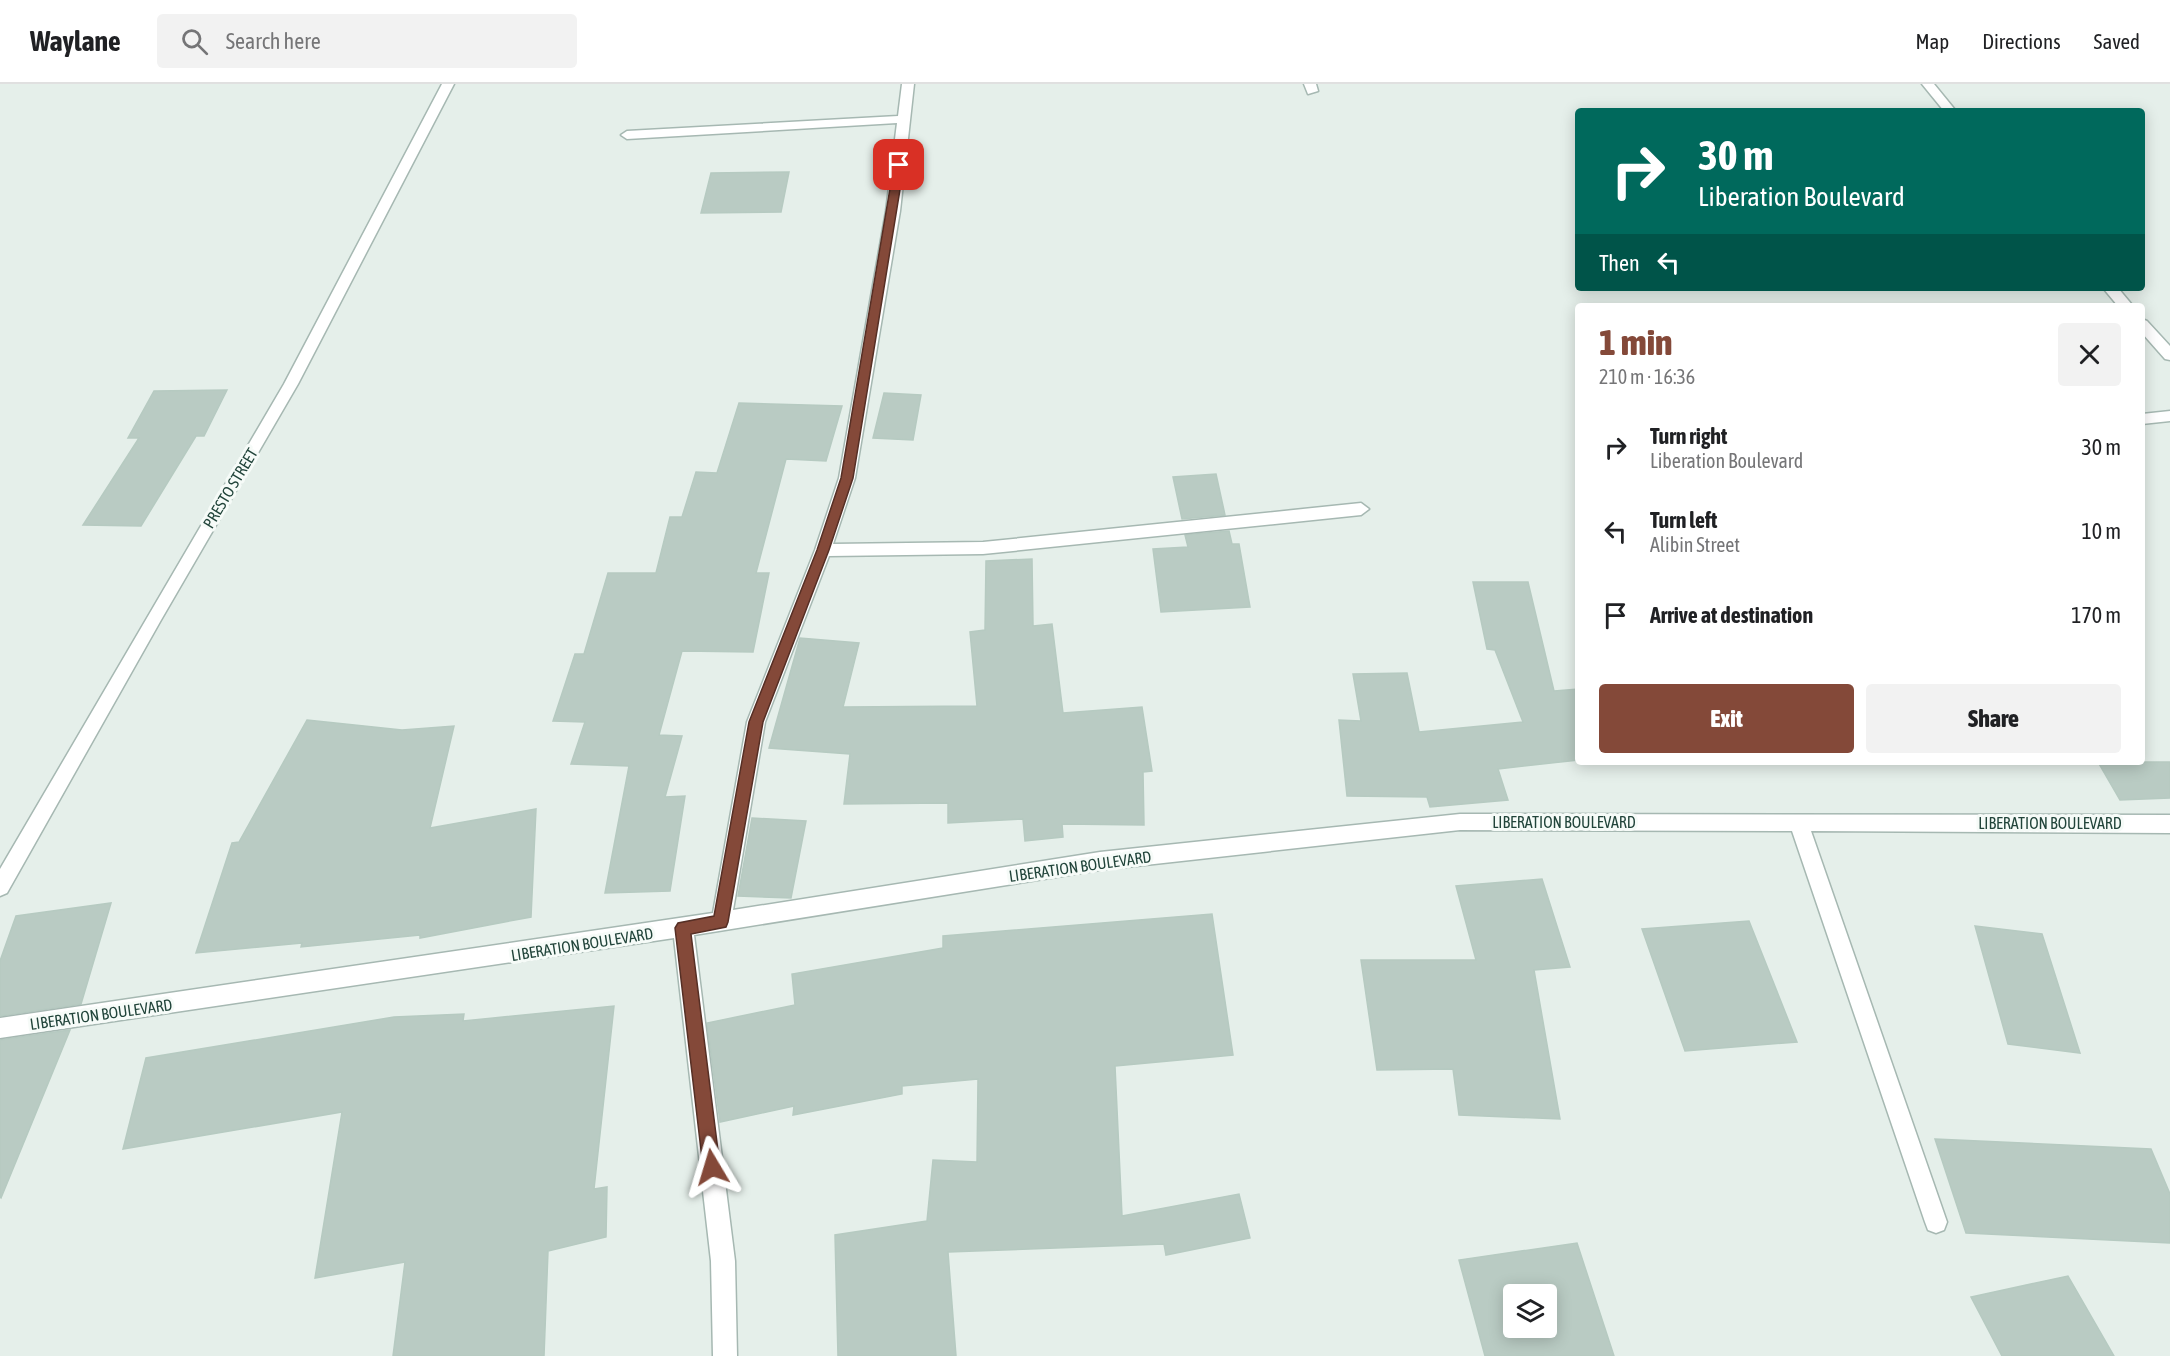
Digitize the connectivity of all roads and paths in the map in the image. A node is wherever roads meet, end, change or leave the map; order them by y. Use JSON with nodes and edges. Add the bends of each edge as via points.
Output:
{"nodes":[{"id":1,"x":448,"y":84,"type":"edge"},
{"id":2,"x":908,"y":84,"type":"edge"},
{"id":3,"x":1928,"y":84,"type":"edge"},
{"id":4,"x":1948,"y":108,"type":"edge"},
{"id":5,"x":904,"y":119,"type":"junction"},
{"id":6,"x":627,"y":135,"type":"dead end"},
{"id":7,"x":2113,"y":291,"type":"edge"},
{"id":8,"x":2123,"y":303,"type":"edge"},
{"id":9,"x":2145,"y":327,"type":"edge"},
{"id":10,"x":2170,"y":355,"type":"edge"},
{"id":11,"x":2170,"y":416,"type":"edge"},
{"id":12,"x":2145,"y":419,"type":"edge"},
{"id":13,"x":1361,"y":509,"type":"dead end"},
{"id":14,"x":823,"y":550,"type":"junction"},
{"id":15,"x":1798,"y":822,"type":"junction"},
{"id":16,"x":2170,"y":824,"type":"edge"},
{"id":17,"x":0,"y":887,"type":"edge"},
{"id":18,"x":721,"y":922,"type":"junction"},
{"id":19,"x":683,"y":928,"type":"junction"},
{"id":20,"x":0,"y":1028,"type":"edge"},
{"id":21,"x":1936,"y":1222,"type":"dead end"},
{"id":22,"x":725,"y":1356,"type":"edge"}],
"edges":[{"from":1,"to":17,"type":"street","name":"PRESTO STREET","via":[[291,384]]},
{"from":2,"to":5,"type":"street"},
{"from":3,"to":4,"type":"street"},
{"from":5,"to":6,"type":"street"},
{"from":5,"to":14,"type":"street","via":[[893,211],[847,478]]},
{"from":7,"to":8,"type":"street"},
{"from":9,"to":10,"type":"street"},
{"from":11,"to":12,"type":"street"},
{"from":13,"to":14,"type":"street","via":[[983,548]]},
{"from":14,"to":18,"type":"street","via":[[756,722]]},
{"from":15,"to":16,"type":"street","name":"LIBERATION BOULEVARD"},
{"from":15,"to":18,"type":"street","name":"LIBERATION BOULEVARD","via":[[1460,822],[1100,861]]},
{"from":15,"to":21,"type":"street"},
{"from":18,"to":19,"type":"street","name":"LIBERATION BOULEVARD"},
{"from":19,"to":20,"type":"street","name":"LIBERATION BOULEVARD"},
{"from":19,"to":22,"type":"street","via":[[723,1261]]}]}
